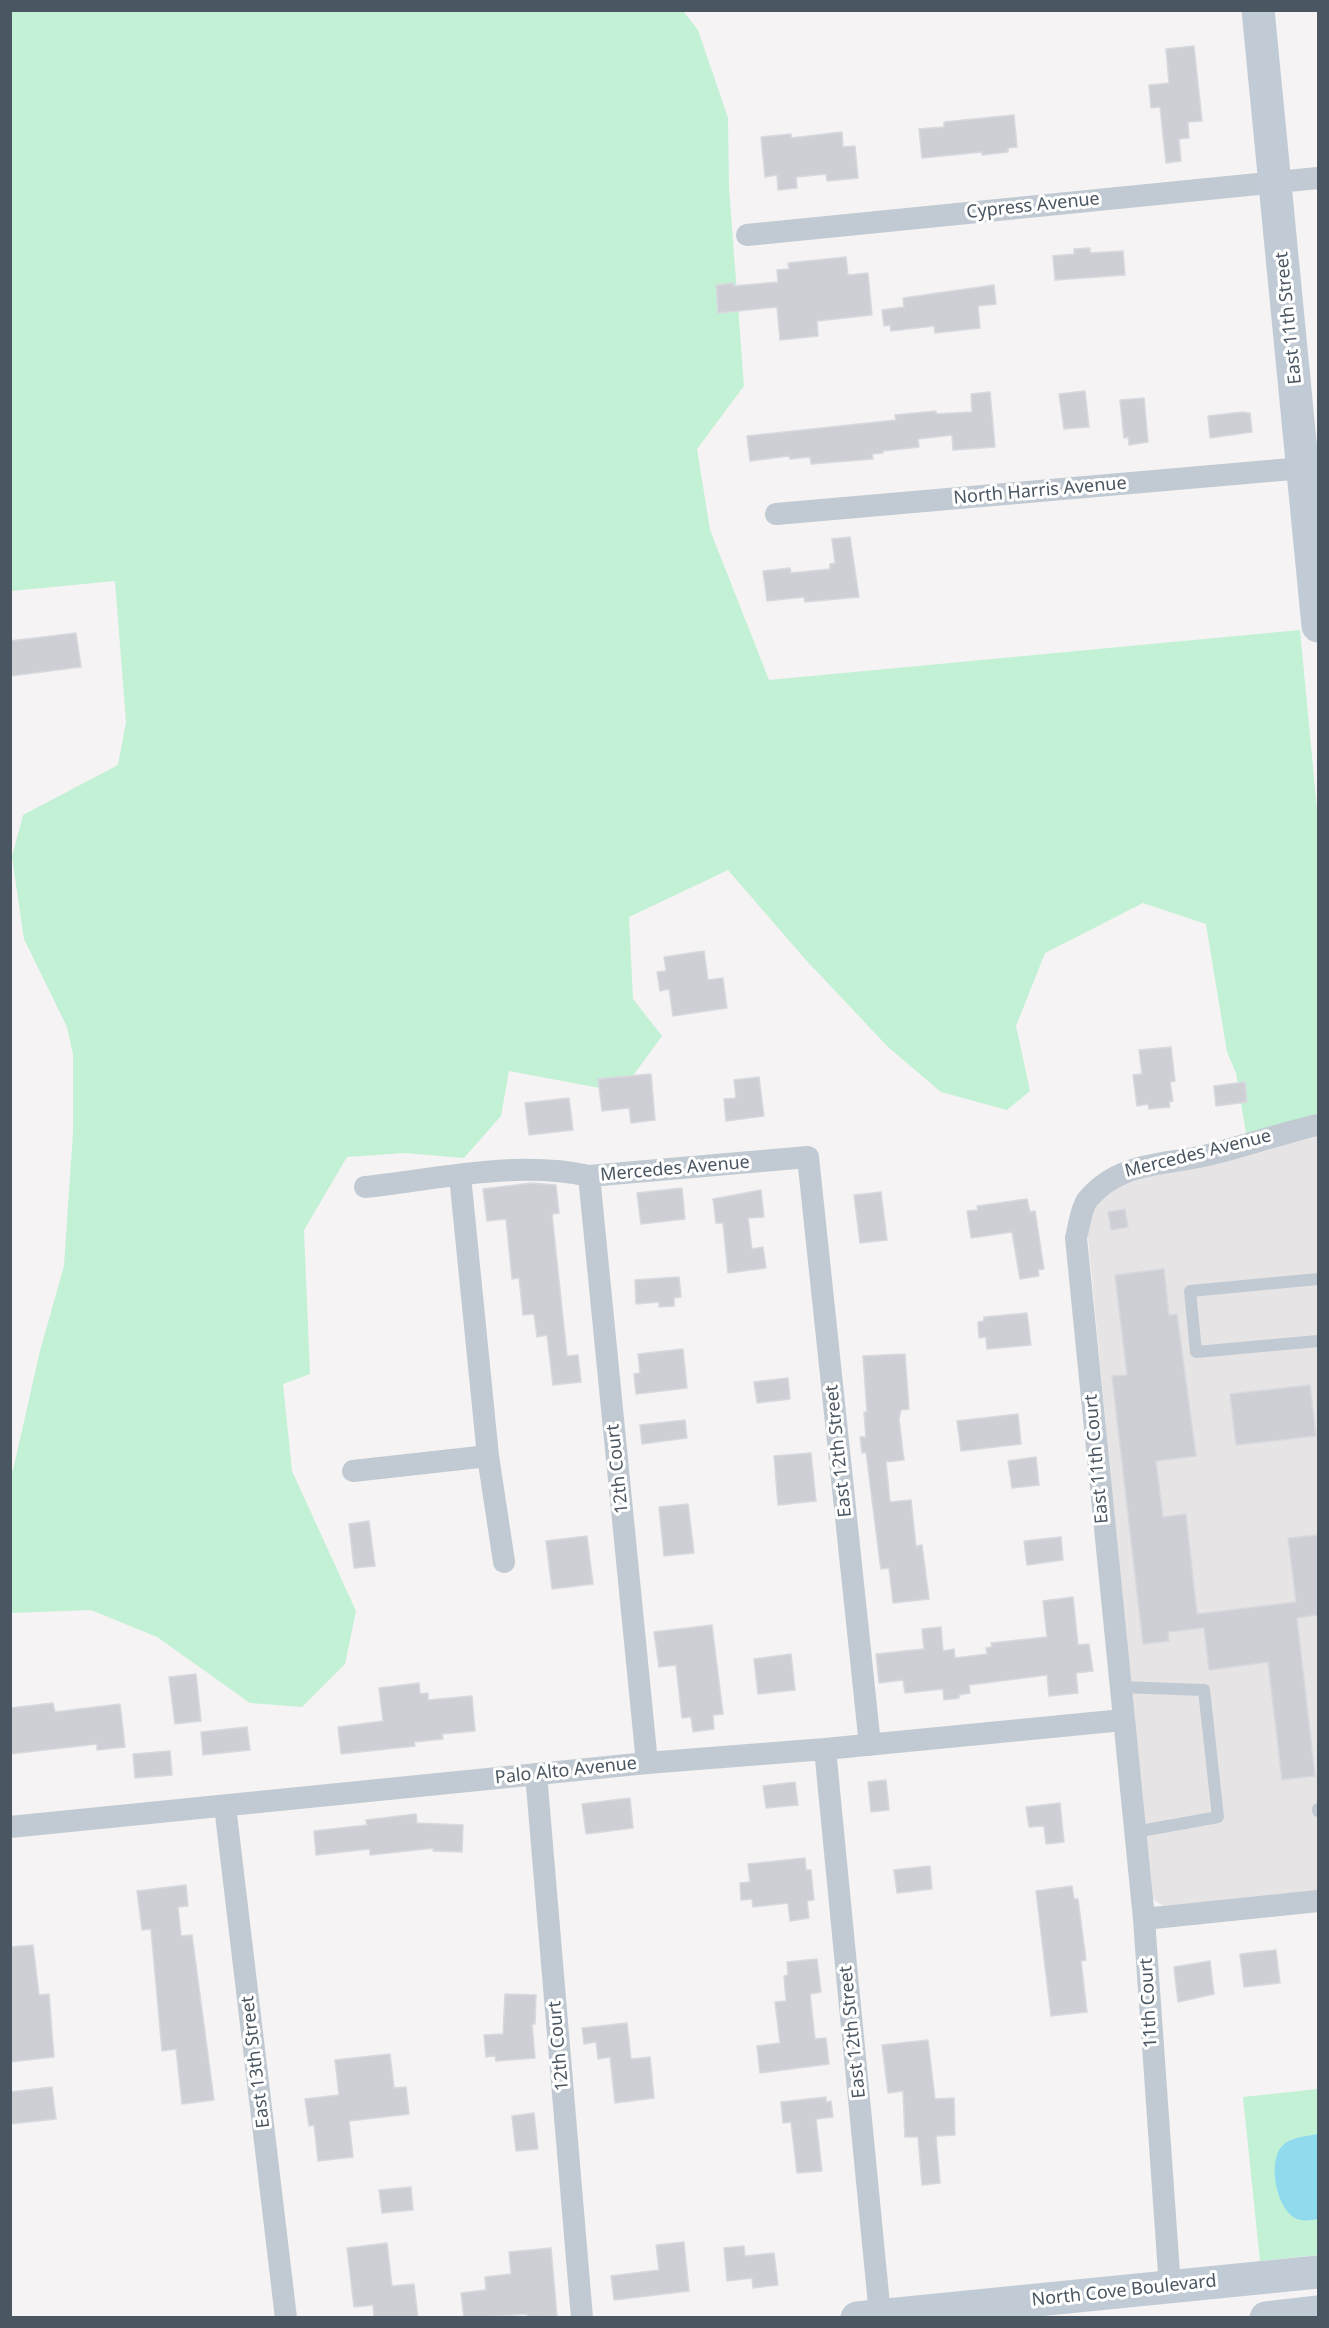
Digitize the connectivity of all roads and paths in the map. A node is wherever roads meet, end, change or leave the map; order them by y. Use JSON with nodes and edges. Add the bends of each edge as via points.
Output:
{"nodes":[{"id":1,"x":1258,"y":10,"type":"edge"},
{"id":2,"x":1318,"y":178,"type":"edge"},
{"id":3,"x":1275,"y":181,"type":"junction"},
{"id":4,"x":747,"y":236,"type":"dead end"},
{"id":5,"x":1309,"y":481,"type":"edge"},
{"id":6,"x":777,"y":513,"type":"dead end"},
{"id":7,"x":1318,"y":626,"type":"edge"},
{"id":8,"x":1318,"y":1125,"type":"edge"},
{"id":9,"x":808,"y":1157,"type":"joint"},
{"id":10,"x":460,"y":1176,"type":"junction"},
{"id":11,"x":589,"y":1176,"type":"junction"},
{"id":12,"x":364,"y":1187,"type":"dead end"},
{"id":13,"x":1087,"y":1200,"type":"joint"},
{"id":14,"x":1318,"y":1280,"type":"edge"},
{"id":15,"x":1318,"y":1341,"type":"edge"},
{"id":16,"x":488,"y":1456,"type":"junction"},
{"id":17,"x":353,"y":1471,"type":"dead end"},
{"id":18,"x":504,"y":1562,"type":"dead end"},
{"id":19,"x":1119,"y":1687,"type":"junction"},
{"id":20,"x":1123,"y":1720,"type":"junction"},
{"id":21,"x":870,"y":1745,"type":"junction"},
{"id":22,"x":825,"y":1749,"type":"junction"},
{"id":23,"x":647,"y":1763,"type":"junction"},
{"id":24,"x":536,"y":1774,"type":"junction"},
{"id":25,"x":225,"y":1806,"type":"junction"},
{"id":26,"x":10,"y":1827,"type":"edge"},
{"id":27,"x":1135,"y":1832,"type":"junction"},
{"id":28,"x":1318,"y":1901,"type":"edge"},
{"id":29,"x":1144,"y":1919,"type":"junction"},
{"id":30,"x":1318,"y":2272,"type":"edge"},
{"id":31,"x":1170,"y":2287,"type":"junction"},
{"id":32,"x":1318,"y":2312,"type":"edge"},
{"id":33,"x":869,"y":2316,"type":"edge"},
{"id":34,"x":286,"y":2318,"type":"edge"},
{"id":35,"x":582,"y":2318,"type":"edge"},
{"id":36,"x":1266,"y":2318,"type":"edge"}],
"edges":[{"from":1,"to":3,"type":"main road","name":"East 11th Street"},
{"from":2,"to":3,"type":"street","name":"Cypress Avenue"},
{"from":3,"to":4,"type":"street","name":"Cypress Avenue"},
{"from":3,"to":5,"type":"main road","name":"East 11th Street"},
{"from":5,"to":6,"type":"street","name":"North Harris Avenue"},
{"from":5,"to":7,"type":"main road","name":"East 11th Street"},
{"from":8,"to":13,"type":"street","name":"Mercedes Avenue","via":[[1214,1154],[1137,1167],[1115,1175]]},
{"from":9,"to":11,"type":"street","name":"Mercedes Avenue"},
{"from":9,"to":21,"type":"street","name":"East 12th Street"},
{"from":10,"to":11,"type":"street","name":"Mercedes Avenue","via":[[560,1170]]},
{"from":10,"to":12,"type":"street","name":"Mercedes Avenue"},
{"from":10,"to":16,"type":"street"},
{"from":11,"to":23,"type":"street","name":"12th Court"},
{"from":13,"to":19,"type":"street","name":"East 11th Court","via":[[1076,1238]]},
{"from":14,"to":15,"type":"lane","via":[[1190,1291],[1196,1352]]},
{"from":16,"to":17,"type":"street"},
{"from":16,"to":18,"type":"street"},
{"from":19,"to":20,"type":"street","name":"East 11th Court"},
{"from":19,"to":27,"type":"lane","via":[[1204,1690],[1218,1817]]},
{"from":20,"to":21,"type":"street","name":"Palo Alto Avenue"},
{"from":20,"to":27,"type":"street","name":"11th Court"},
{"from":21,"to":22,"type":"street","name":"Palo Alto Avenue"},
{"from":22,"to":23,"type":"street","name":"Palo Alto Avenue"},
{"from":22,"to":33,"type":"street","name":"East 12th Street"},
{"from":23,"to":24,"type":"street","name":"Palo Alto Avenue"},
{"from":24,"to":25,"type":"street","name":"Palo Alto Avenue"},
{"from":24,"to":35,"type":"street","name":"12th Court"},
{"from":25,"to":26,"type":"street","name":"Palo Alto Avenue"},
{"from":25,"to":34,"type":"street","name":"East 13th Street"},
{"from":27,"to":29,"type":"street","name":"11th Court"},
{"from":28,"to":29,"type":"street"},
{"from":29,"to":31,"type":"street","name":"11th Court"},
{"from":30,"to":31,"type":"main road","name":"North Cove Boulevard"},
{"from":31,"to":33,"type":"main road","name":"North Cove Boulevard"},
{"from":32,"to":36,"type":"main road"}]}
